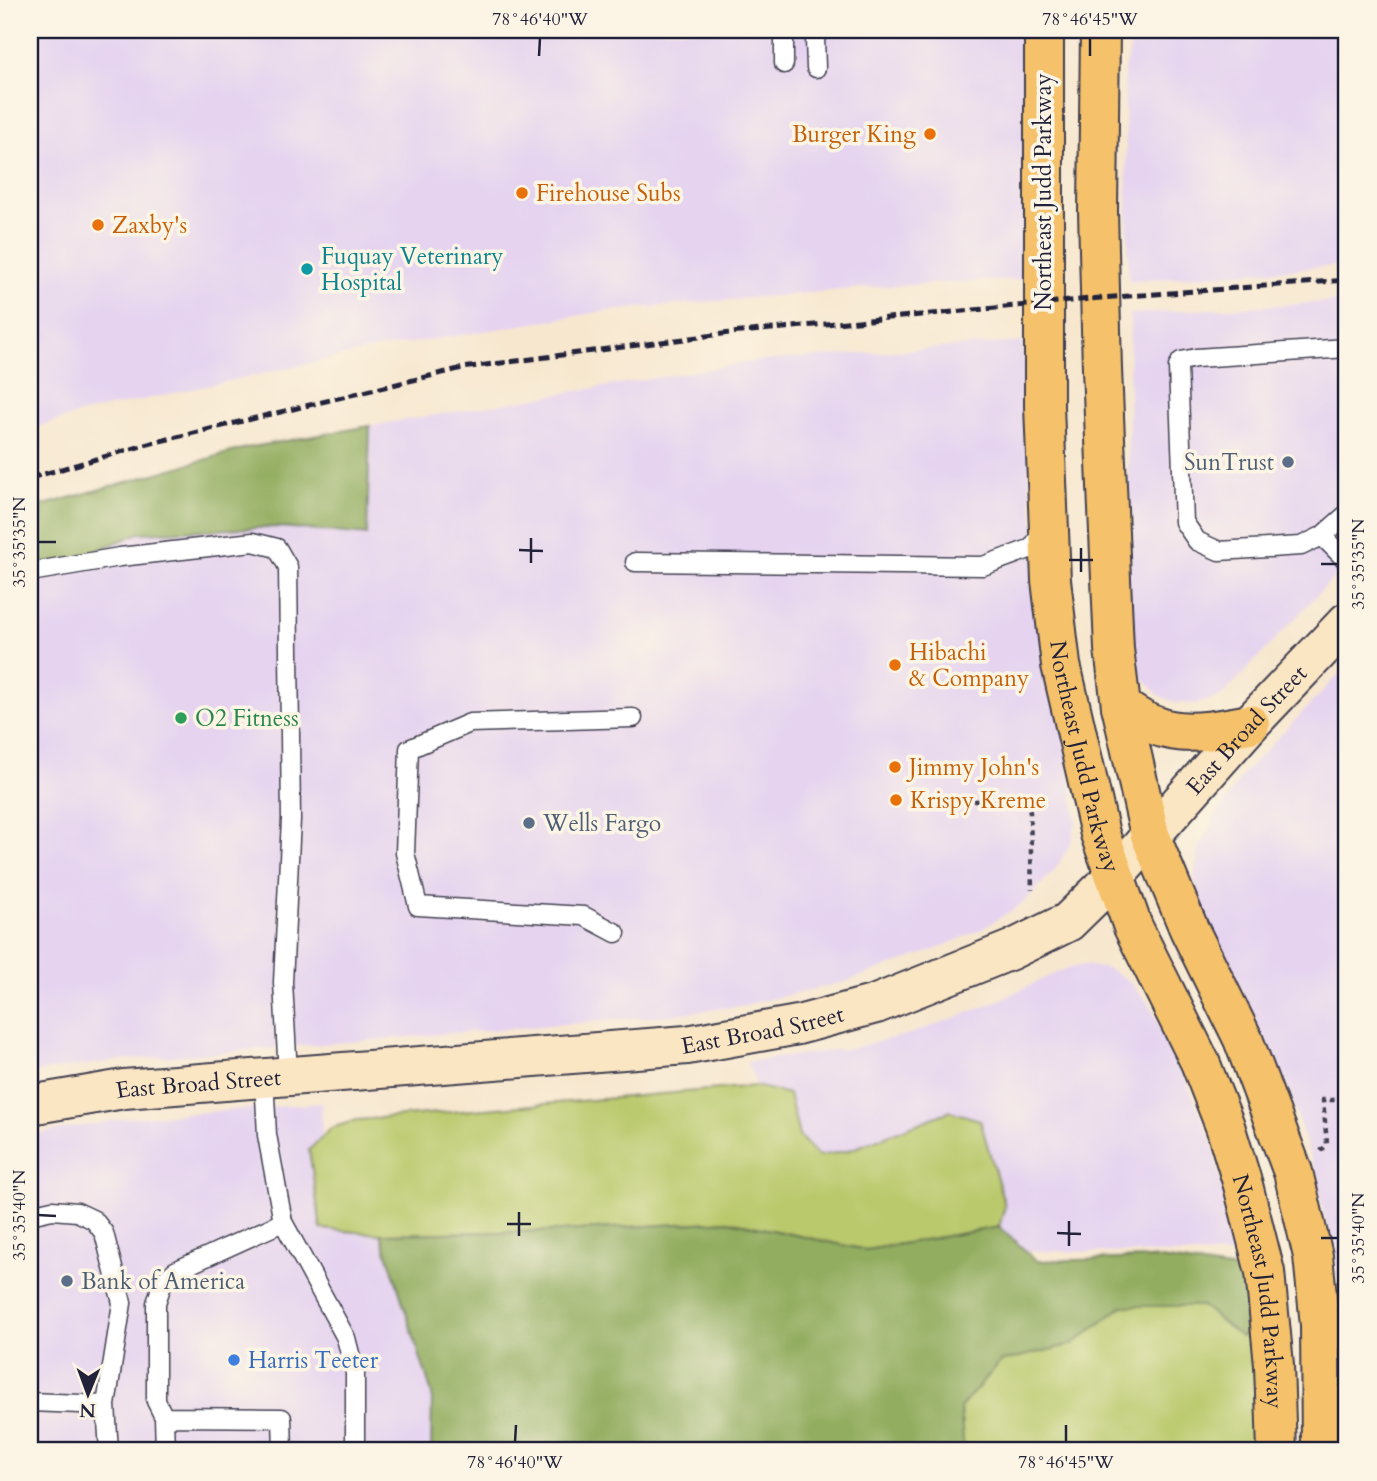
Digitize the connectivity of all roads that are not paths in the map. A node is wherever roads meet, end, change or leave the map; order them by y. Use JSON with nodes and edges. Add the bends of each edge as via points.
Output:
{"nodes":[{"id":1,"x":784,"y":30,"type":"edge"},
{"id":2,"x":819,"y":30,"type":"edge"},
{"id":3,"x":1044,"y":30,"type":"edge"},
{"id":4,"x":1100,"y":30,"type":"edge"},
{"id":5,"x":784,"y":64,"type":"dead end"},
{"id":6,"x":816,"y":68,"type":"dead end"},
{"id":7,"x":1347,"y":348,"type":"edge"},
{"id":8,"x":1347,"y":514,"type":"edge"},
{"id":9,"x":1048,"y":522,"type":"junction"},
{"id":10,"x":1322,"y":536,"type":"junction"},
{"id":11,"x":1347,"y":561,"type":"edge"},
{"id":12,"x":635,"y":562,"type":"dead end"},
{"id":13,"x":30,"y":572,"type":"edge"},
{"id":14,"x":1347,"y":622,"type":"edge"},
{"id":15,"x":1121,"y":706,"type":"junction"},
{"id":16,"x":633,"y":718,"type":"dead end"},
{"id":17,"x":1250,"y":724,"type":"junction"},
{"id":18,"x":1150,"y":835,"type":"junction"},
{"id":19,"x":1115,"y":876,"type":"junction"},
{"id":20,"x":616,"y":933,"type":"dead end"},
{"id":21,"x":276,"y":1076,"type":"junction"},
{"id":22,"x":30,"y":1105,"type":"edge"},
{"id":23,"x":30,"y":1215,"type":"edge"},
{"id":24,"x":283,"y":1222,"type":"junction"},
{"id":25,"x":30,"y":1402,"type":"edge"},
{"id":26,"x":106,"y":1405,"type":"junction"},
{"id":27,"x":164,"y":1417,"type":"junction"},
{"id":28,"x":108,"y":1451,"type":"edge"},
{"id":29,"x":165,"y":1451,"type":"edge"},
{"id":30,"x":283,"y":1451,"type":"edge"},
{"id":31,"x":355,"y":1451,"type":"edge"},
{"id":32,"x":1277,"y":1451,"type":"edge"},
{"id":33,"x":1321,"y":1451,"type":"edge"}],
"edges":[{"from":1,"to":5,"type":"lane"},
{"from":2,"to":6,"type":"lane"},
{"from":3,"to":9,"type":"highway","name":"Northeast Judd Parkway","via":[[1042,304]]},
{"from":4,"to":15,"type":"highway","name":"Northeast Judd Parkway","via":[[1102,369],[1114,649]]},
{"from":7,"to":10,"type":"lane","via":[[1196,358],[1181,361],[1178,367],[1184,522],[1198,541],[1219,551],[1301,546]]},
{"from":8,"to":10,"type":"lane"},
{"from":9,"to":12,"type":"lane","via":[[1032,548],[984,566]]},
{"from":9,"to":19,"type":"highway","name":"Northeast Judd Parkway","via":[[1061,664],[1089,792]]},
{"from":10,"to":11,"type":"lane"},
{"from":13,"to":21,"type":"lane","via":[[253,542],[277,548],[288,567],[291,819]]},
{"from":14,"to":17,"type":"main road","name":"East Broad Street"},
{"from":15,"to":17,"type":"highway","via":[[1140,721],[1177,733]]},
{"from":15,"to":18,"type":"highway","name":"Northeast Judd Parkway"},
{"from":16,"to":20,"type":"lane","via":[[470,723],[409,749],[405,853],[418,906],[584,916]]},
{"from":17,"to":18,"type":"main road","name":"East Broad Street"},
{"from":18,"to":19,"type":"main road","name":"East Broad Street"},
{"from":18,"to":33,"type":"highway","name":"Northeast Judd Parkway","via":[[1189,929],[1243,1039],[1293,1172],[1313,1256],[1320,1325]]},
{"from":19,"to":21,"type":"main road","name":"East Broad Street","via":[[1068,922],[1011,950],[876,1004],[798,1025],[687,1045]]},
{"from":19,"to":32,"type":"highway","name":"Northeast Judd Parkway","via":[[1150,966],[1200,1062],[1243,1185],[1265,1272]]},
{"from":21,"to":22,"type":"main road","name":"East Broad Street","via":[[124,1089]]},
{"from":21,"to":24,"type":"lane","via":[[267,1135]]},
{"from":23,"to":26,"type":"lane","via":[[52,1210],[77,1212],[94,1220],[104,1233],[122,1303]]},
{"from":24,"to":27,"type":"lane","via":[[175,1271],[163,1282],[156,1303],[156,1401]]},
{"from":24,"to":31,"type":"lane","via":[[346,1338],[355,1373]]},
{"from":25,"to":26,"type":"lane"},
{"from":26,"to":28,"type":"lane"},
{"from":27,"to":29,"type":"lane"},
{"from":27,"to":30,"type":"lane","via":[[282,1418]]}]}
